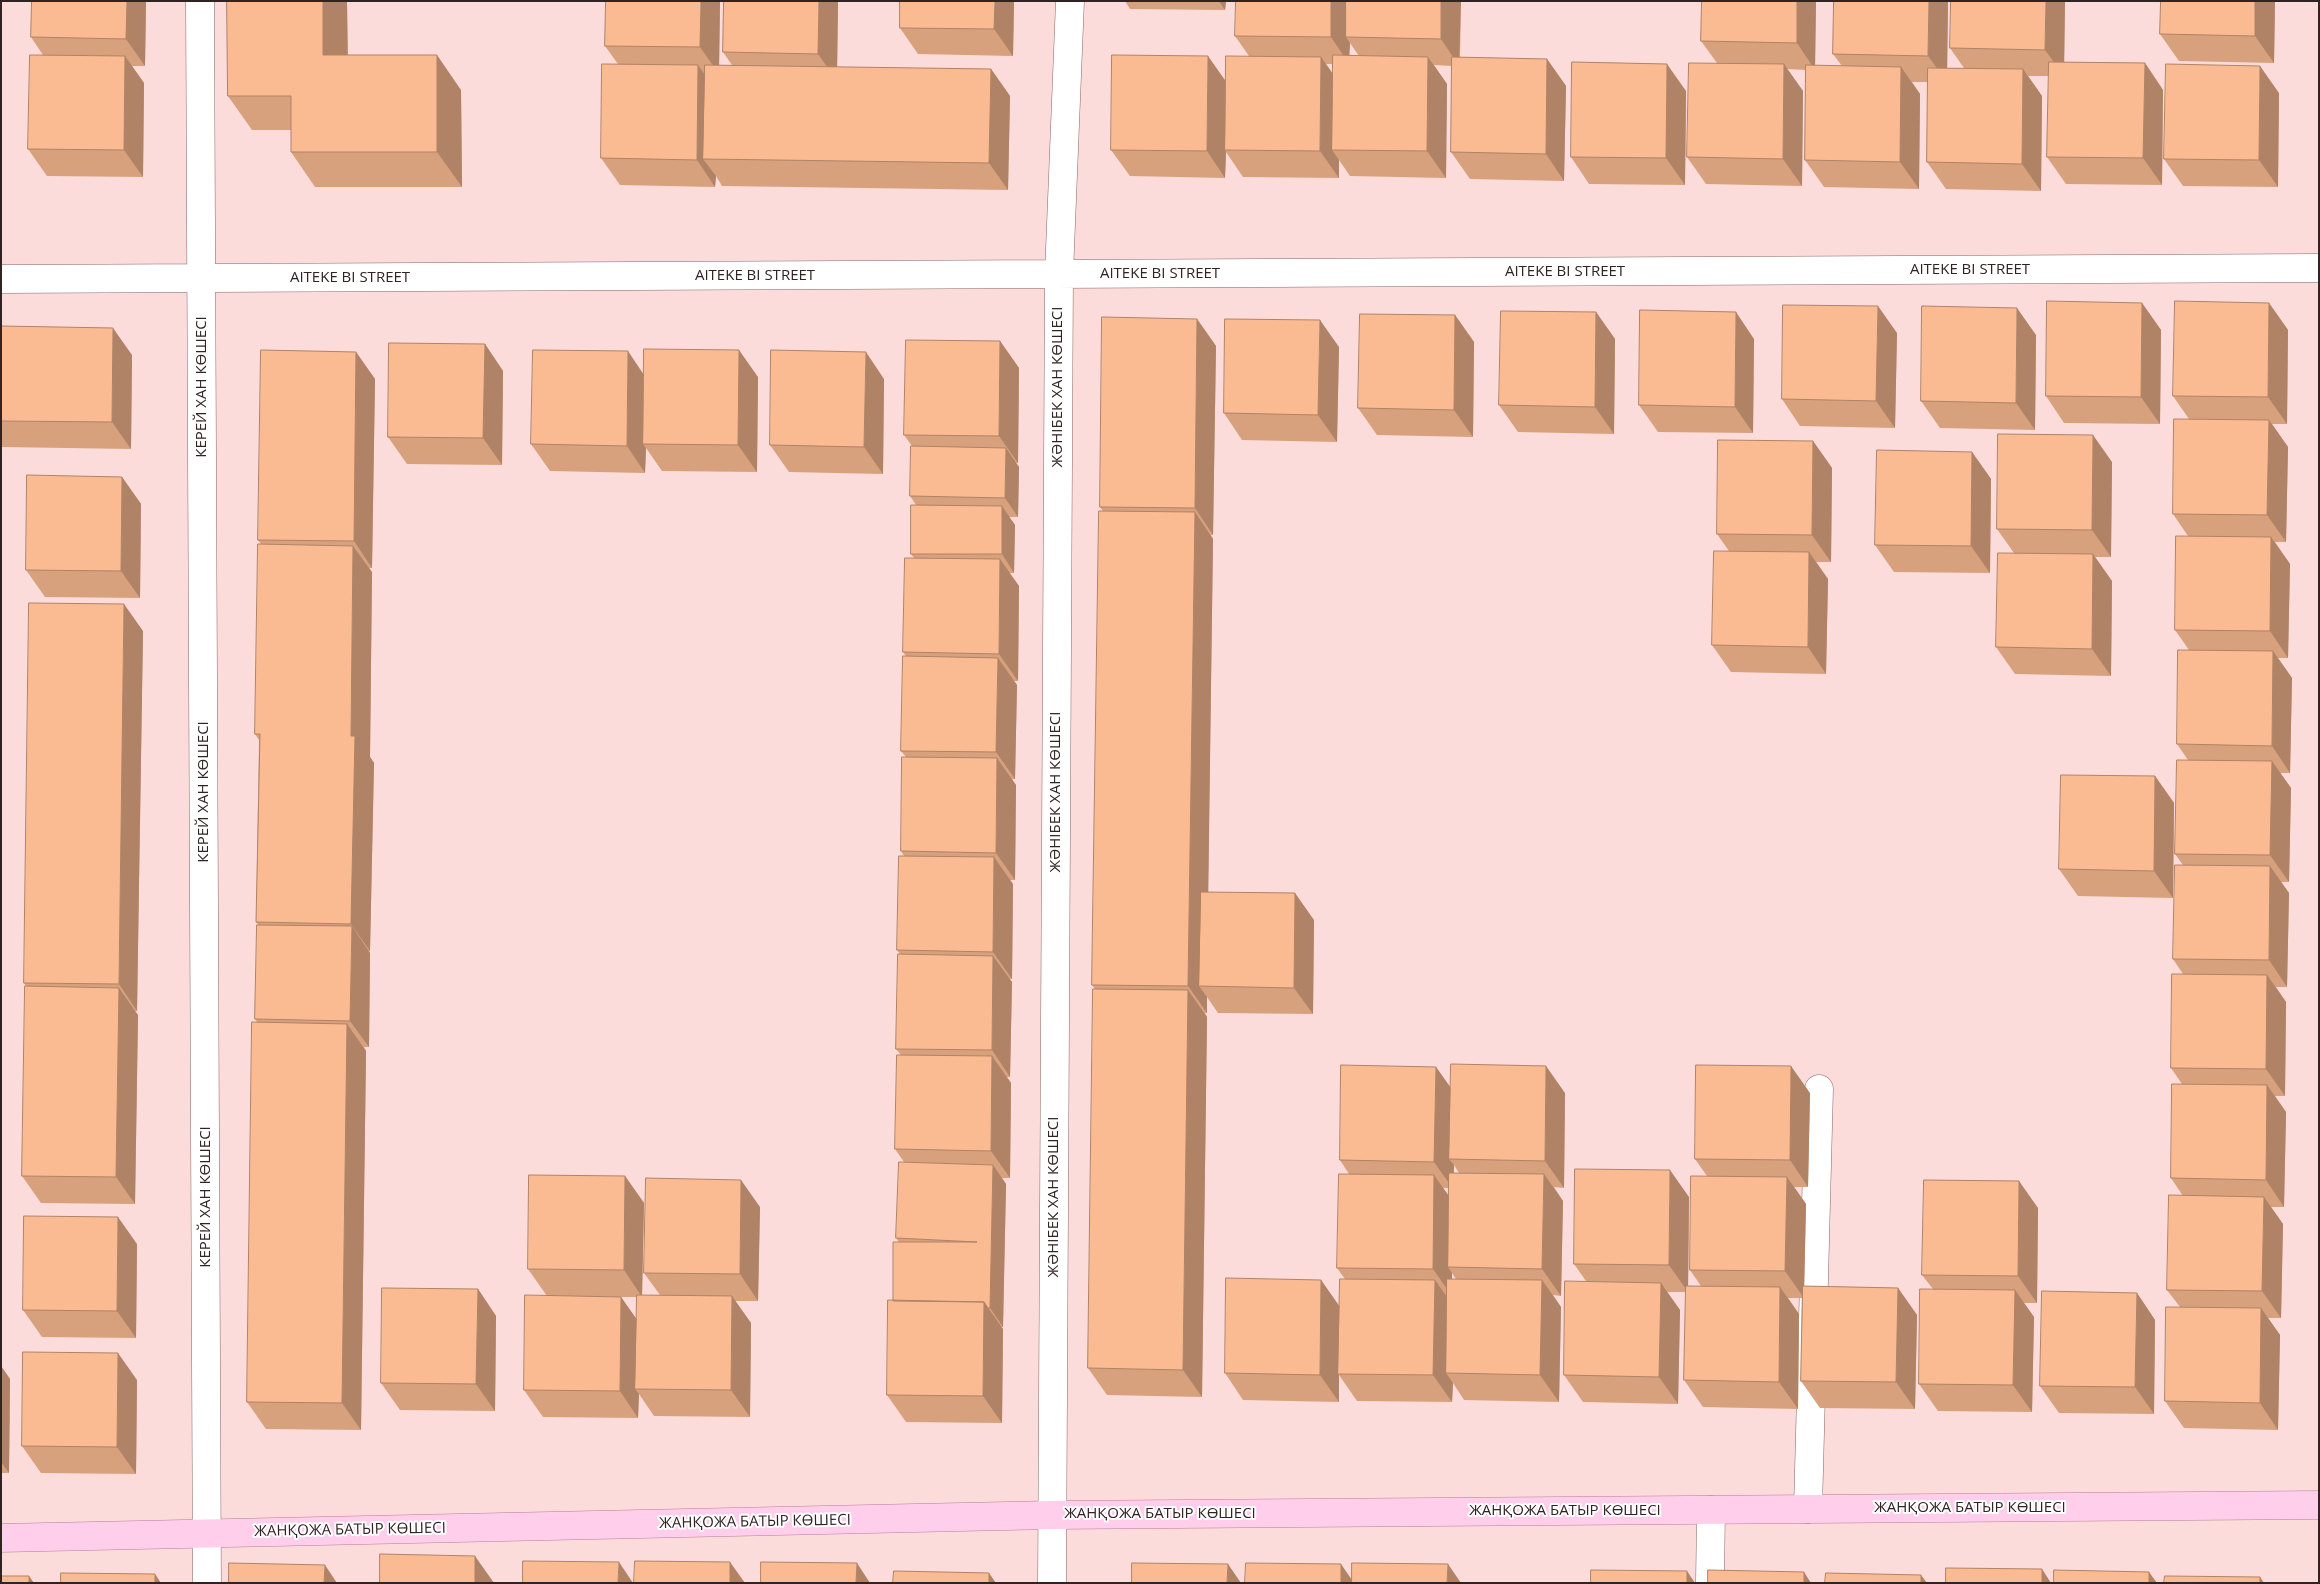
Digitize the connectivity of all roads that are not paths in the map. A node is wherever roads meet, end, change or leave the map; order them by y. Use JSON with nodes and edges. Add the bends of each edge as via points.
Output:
{"nodes":[{"id":1,"x":200,"y":1,"type":"edge"},
{"id":2,"x":1070,"y":1,"type":"edge"},
{"id":3,"x":2319,"y":268,"type":"edge"},
{"id":4,"x":1059,"y":274,"type":"junction"},
{"id":5,"x":202,"y":278,"type":"junction"},
{"id":6,"x":1,"y":279,"type":"edge"},
{"id":7,"x":1819,"y":1088,"type":"dead end"},
{"id":8,"x":2319,"y":1505,"type":"edge"},
{"id":9,"x":1808,"y":1509,"type":"junction"},
{"id":10,"x":1711,"y":1510,"type":"junction"},
{"id":11,"x":1052,"y":1515,"type":"junction"},
{"id":12,"x":207,"y":1533,"type":"junction"},
{"id":13,"x":1,"y":1538,"type":"edge"},
{"id":14,"x":206,"y":1583,"type":"edge"},
{"id":15,"x":1052,"y":1583,"type":"edge"},
{"id":16,"x":1710,"y":1583,"type":"edge"}],
"edges":[{"from":1,"to":5,"type":"street","name":"КЕРЕЙ ХАН КӨШЕСІ"},
{"from":2,"to":4,"type":"street","name":"ЖӘНІБЕК ХАН КӨШЕСІ"},
{"from":3,"to":4,"type":"street","name":"AITEKE BI STREET"},
{"from":4,"to":5,"type":"street","name":"AITEKE BI STREET"},
{"from":4,"to":11,"type":"street","name":"ЖӘНІБЕК ХАН КӨШЕСІ"},
{"from":5,"to":6,"type":"street","name":"AITEKE BI STREET"},
{"from":5,"to":12,"type":"street","name":"КЕРЕЙ ХАН КӨШЕСІ"},
{"from":7,"to":9,"type":"street"},
{"from":8,"to":9,"type":"main road","name":"ЖАНҚОЖА БАТЫР КӨШЕСІ"},
{"from":9,"to":10,"type":"main road","name":"ЖАНҚОЖА БАТЫР КӨШЕСІ"},
{"from":10,"to":11,"type":"main road","name":"ЖАНҚОЖА БАТЫР КӨШЕСІ"},
{"from":10,"to":16,"type":"street"},
{"from":11,"to":12,"type":"main road","name":"ЖАНҚОЖА БАТЫР КӨШЕСІ"},
{"from":11,"to":15,"type":"street","name":"ЖӘНІБЕК ХАН КӨШЕСІ"},
{"from":12,"to":13,"type":"main road","name":"ЖАНҚОЖА БАТЫР КӨШЕСІ"},
{"from":12,"to":14,"type":"street","name":"КЕРЕЙ ХАН КӨШЕСІ"}]}
